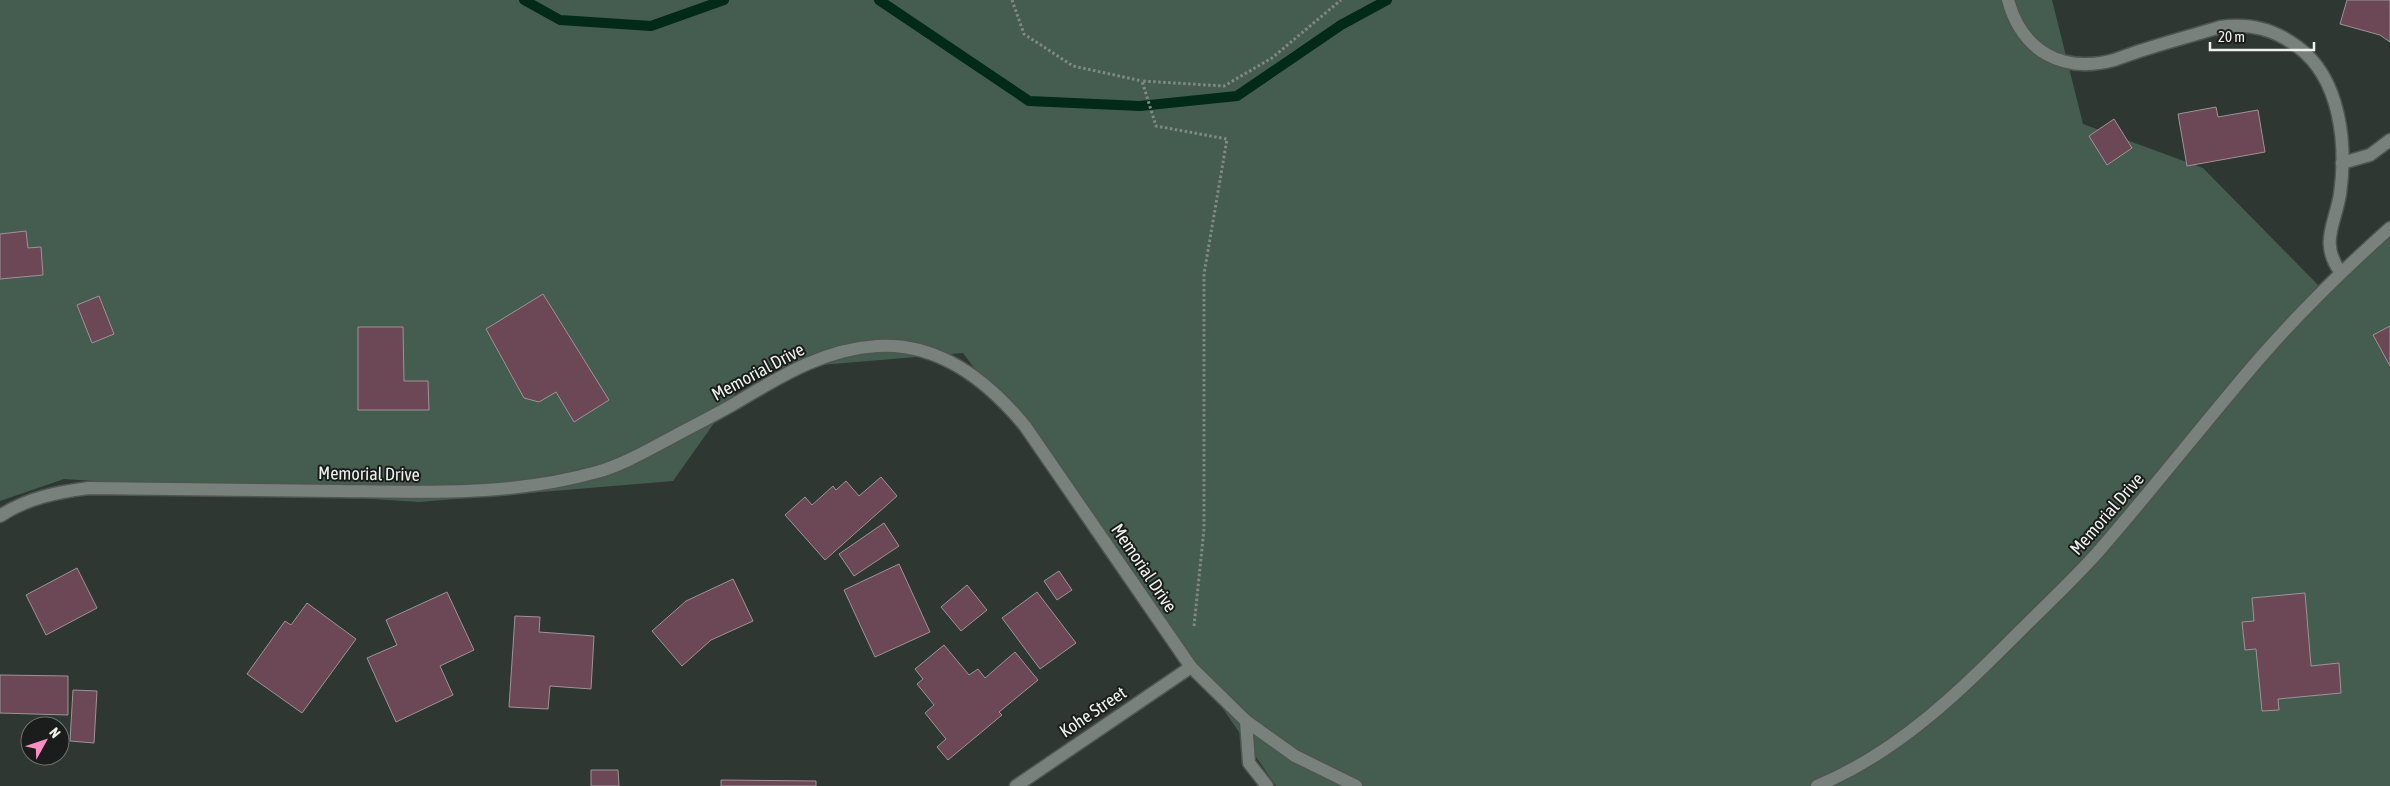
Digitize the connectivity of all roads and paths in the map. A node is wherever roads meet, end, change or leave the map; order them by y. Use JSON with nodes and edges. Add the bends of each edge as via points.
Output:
{"nodes":[{"id":1,"x":1012,"y":0,"type":"edge"},
{"id":2,"x":1341,"y":0,"type":"edge"},
{"id":3,"x":2008,"y":0,"type":"edge"},
{"id":4,"x":1142,"y":81,"type":"junction"},
{"id":5,"x":2390,"y":140,"type":"edge"},
{"id":6,"x":2342,"y":163,"type":"junction"},
{"id":7,"x":2390,"y":228,"type":"edge"},
{"id":8,"x":2340,"y":273,"type":"junction"},
{"id":9,"x":0,"y":516,"type":"edge"},
{"id":10,"x":1190,"y":667,"type":"junction"},
{"id":11,"x":1246,"y":721,"type":"junction"},
{"id":12,"x":1016,"y":786,"type":"edge"},
{"id":13,"x":1267,"y":786,"type":"edge"},
{"id":14,"x":1356,"y":786,"type":"edge"},
{"id":15,"x":1817,"y":786,"type":"edge"}],
"edges":[{"from":1,"to":4,"type":"path","via":[[1024,34],[1073,66]]},
{"from":2,"to":4,"type":"path","via":[[1272,58],[1224,86]]},
{"from":3,"to":6,"type":"street","via":[[2020,31],[2039,51],[2080,63],[2114,60],[2220,27],[2251,26],[2278,33],[2306,53],[2328,84],[2337,115]]},
{"from":4,"to":10,"type":"path","via":[[1156,126],[1227,139],[1204,274],[1204,528]]},
{"from":5,"to":6,"type":"street","via":[[2370,155]]},
{"from":6,"to":8,"type":"street","via":[[2340,194],[2329,249],[2331,260]]},
{"from":7,"to":8,"type":"street","name":"Memorial Drive"},
{"from":8,"to":15,"type":"street","name":"Memorial Drive","via":[[2259,359],[2096,554],[1990,661],[1932,716],[1884,750]]},
{"from":9,"to":10,"type":"street","name":"Memorial Drive","via":[[29,501],[89,488],[442,493],[539,486],[600,471],[630,459],[730,407],[788,372],[824,356],[880,346],[921,350],[948,360],[974,376],[1015,414]]},
{"from":10,"to":11,"type":"street","name":"Memorial Drive"},
{"from":10,"to":12,"type":"street","name":"Kohe Street"},
{"from":11,"to":13,"type":"street","via":[[1249,763]]},
{"from":11,"to":14,"type":"street","name":"Memorial Drive","via":[[1295,756]]}]}
